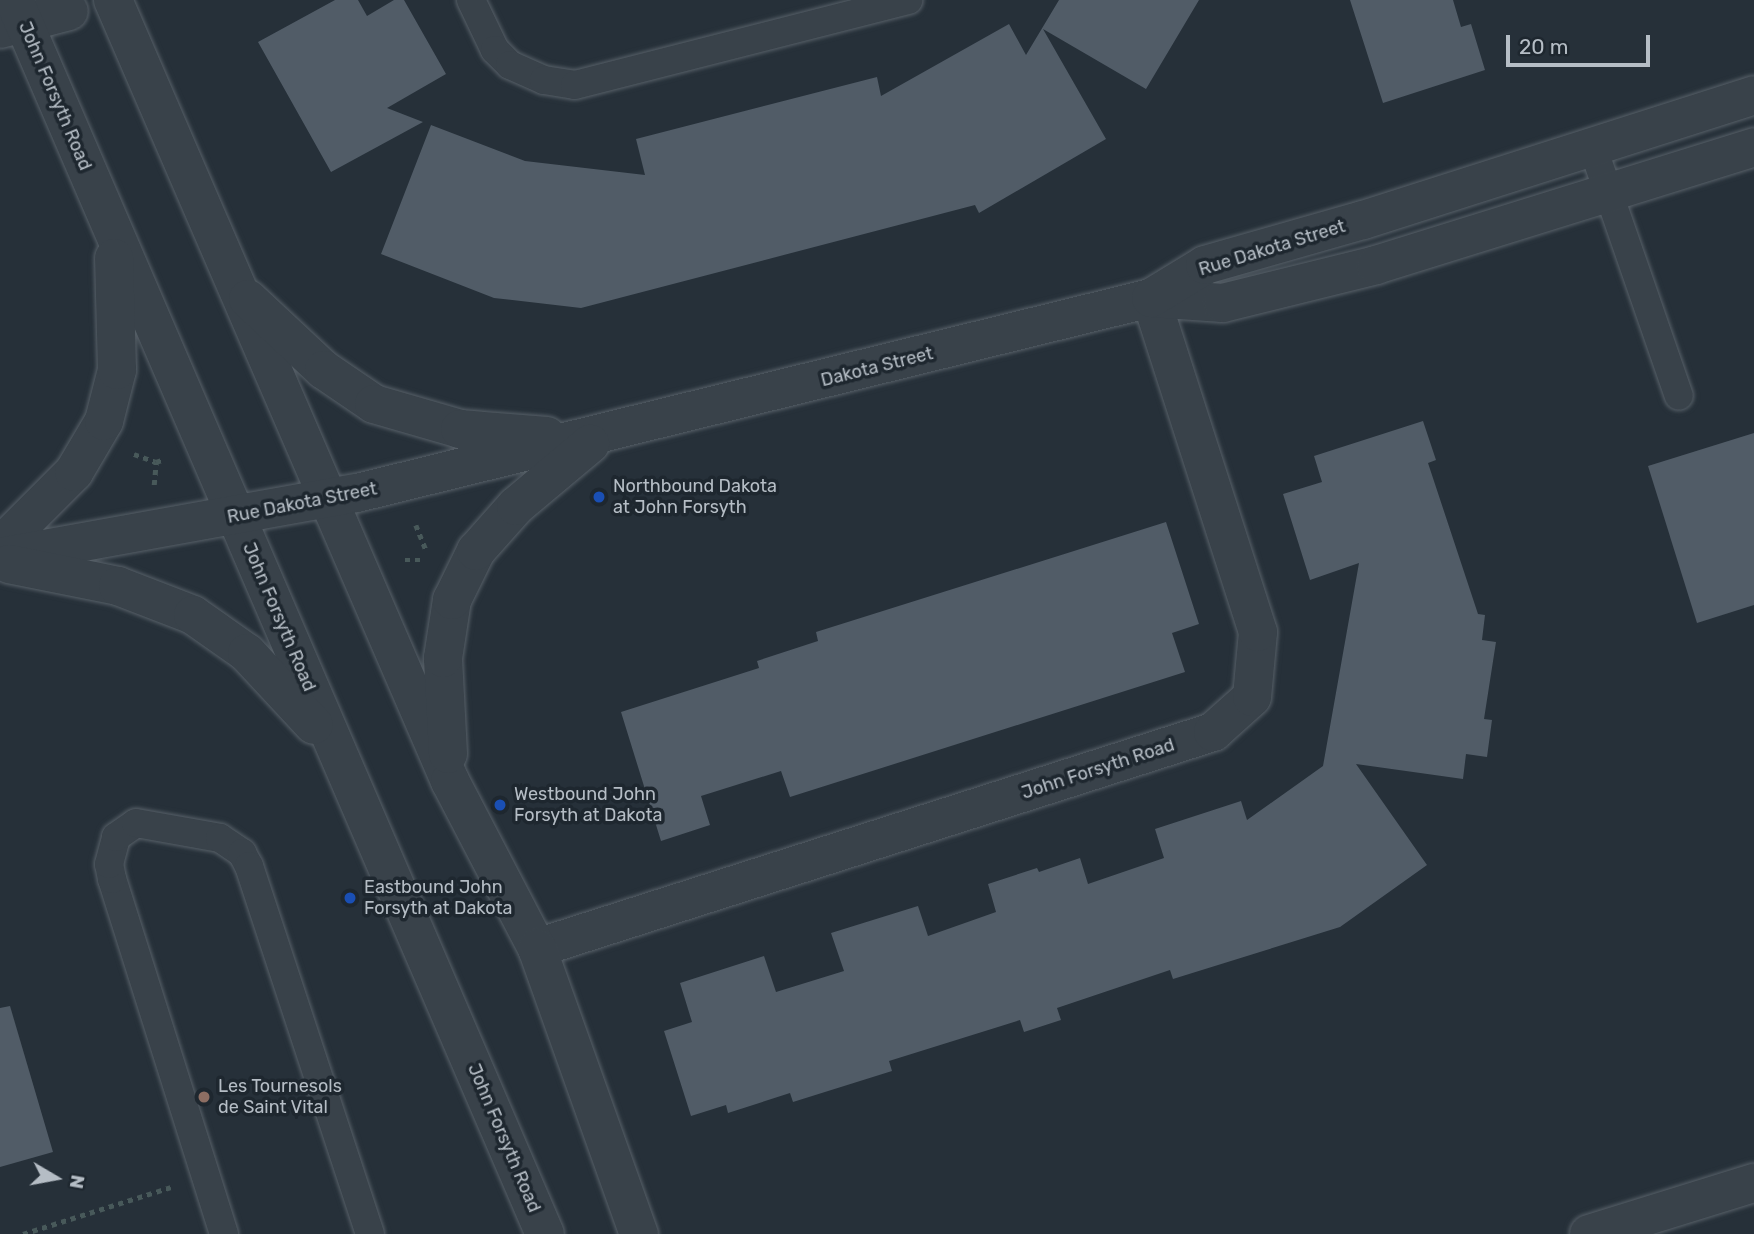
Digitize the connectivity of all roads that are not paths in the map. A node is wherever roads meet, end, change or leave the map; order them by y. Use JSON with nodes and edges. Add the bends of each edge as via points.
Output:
{"nodes":[{"id":1,"x":106,"y":0,"type":"edge"},
{"id":2,"x":113,"y":0,"type":"edge"},
{"id":3,"x":471,"y":0,"type":"edge"},
{"id":4,"x":908,"y":0,"type":"edge"},
{"id":5,"x":69,"y":11,"type":"joint"},
{"id":6,"x":13,"y":18,"type":"edge"},
{"id":7,"x":1754,"y":95,"type":"edge"},
{"id":8,"x":1754,"y":147,"type":"edge"},
{"id":9,"x":1592,"y":148,"type":"junction"},
{"id":10,"x":1609,"y":194,"type":"junction"},
{"id":11,"x":110,"y":224,"type":"junction"},
{"id":12,"x":237,"y":288,"type":"junction"},
{"id":13,"x":1151,"y":298,"type":"junction"},
{"id":14,"x":1679,"y":396,"type":"dead end"},
{"id":15,"x":602,"y":435,"type":"junction"},
{"id":16,"x":327,"y":498,"type":"junction"},
{"id":17,"x":235,"y":516,"type":"junction"},
{"id":18,"x":0,"y":546,"type":"edge"},
{"id":19,"x":0,"y":557,"type":"edge"},
{"id":20,"x":0,"y":563,"type":"edge"},
{"id":21,"x":336,"y":749,"type":"junction"},
{"id":22,"x":450,"y":781,"type":"junction"},
{"id":23,"x":537,"y":948,"type":"junction"},
{"id":24,"x":1754,"y":1182,"type":"edge"},
{"id":25,"x":224,"y":1234,"type":"edge"},
{"id":26,"x":370,"y":1234,"type":"edge"},
{"id":27,"x":545,"y":1234,"type":"edge"},
{"id":28,"x":639,"y":1234,"type":"edge"},
{"id":29,"x":1589,"y":1234,"type":"edge"}],
"edges":[{"from":1,"to":5,"type":"lane"},
{"from":2,"to":12,"type":"street"},
{"from":3,"to":4,"type":"lane","via":[[495,50],[510,65],[544,80],[575,85]]},
{"from":5,"to":6,"type":"street"},
{"from":6,"to":11,"type":"street","name":"John Forsyth Road"},
{"from":7,"to":9,"type":"street","name":"Rue Dakota Street"},
{"from":8,"to":10,"type":"street","name":"Rue Dakota Street"},
{"from":9,"to":10,"type":"lane"},
{"from":9,"to":13,"type":"street","name":"Rue Dakota Street","via":[[1205,265]]},
{"from":10,"to":13,"type":"street","name":"Rue Dakota Street","via":[[1376,265],[1223,303]]},
{"from":10,"to":14,"type":"lane"},
{"from":11,"to":17,"type":"street","name":"John Forsyth Road"},
{"from":11,"to":18,"type":"street","via":[[117,290],[117,370],[104,421],[74,472]]},
{"from":12,"to":15,"type":"street","via":[[324,370],[374,404],[460,429],[531,436]]},
{"from":12,"to":16,"type":"street"},
{"from":13,"to":15,"type":"street","name":"Dakota Street"},
{"from":13,"to":23,"type":"street","name":"John Forsyth Road","via":[[1258,632],[1252,697],[1213,732]]},
{"from":15,"to":16,"type":"street","name":"Rue Dakota Street"},
{"from":15,"to":22,"type":"street","via":[[516,506],[476,551],[452,600],[443,658]]},
{"from":16,"to":17,"type":"street","name":"Rue Dakota Street"},
{"from":16,"to":22,"type":"street"},
{"from":17,"to":19,"type":"street","name":"Rue Dakota Street"},
{"from":17,"to":21,"type":"street","name":"John Forsyth Road"},
{"from":20,"to":21,"type":"street","via":[[118,586],[193,615],[247,653]]},
{"from":21,"to":27,"type":"street","name":"John Forsyth Road"},
{"from":22,"to":23,"type":"street"},
{"from":23,"to":28,"type":"street"},
{"from":24,"to":29,"type":"street"},
{"from":25,"to":26,"type":"lane","via":[[111,879],[109,864],[116,837],[136,823],[220,838],[242,853]]}]}
